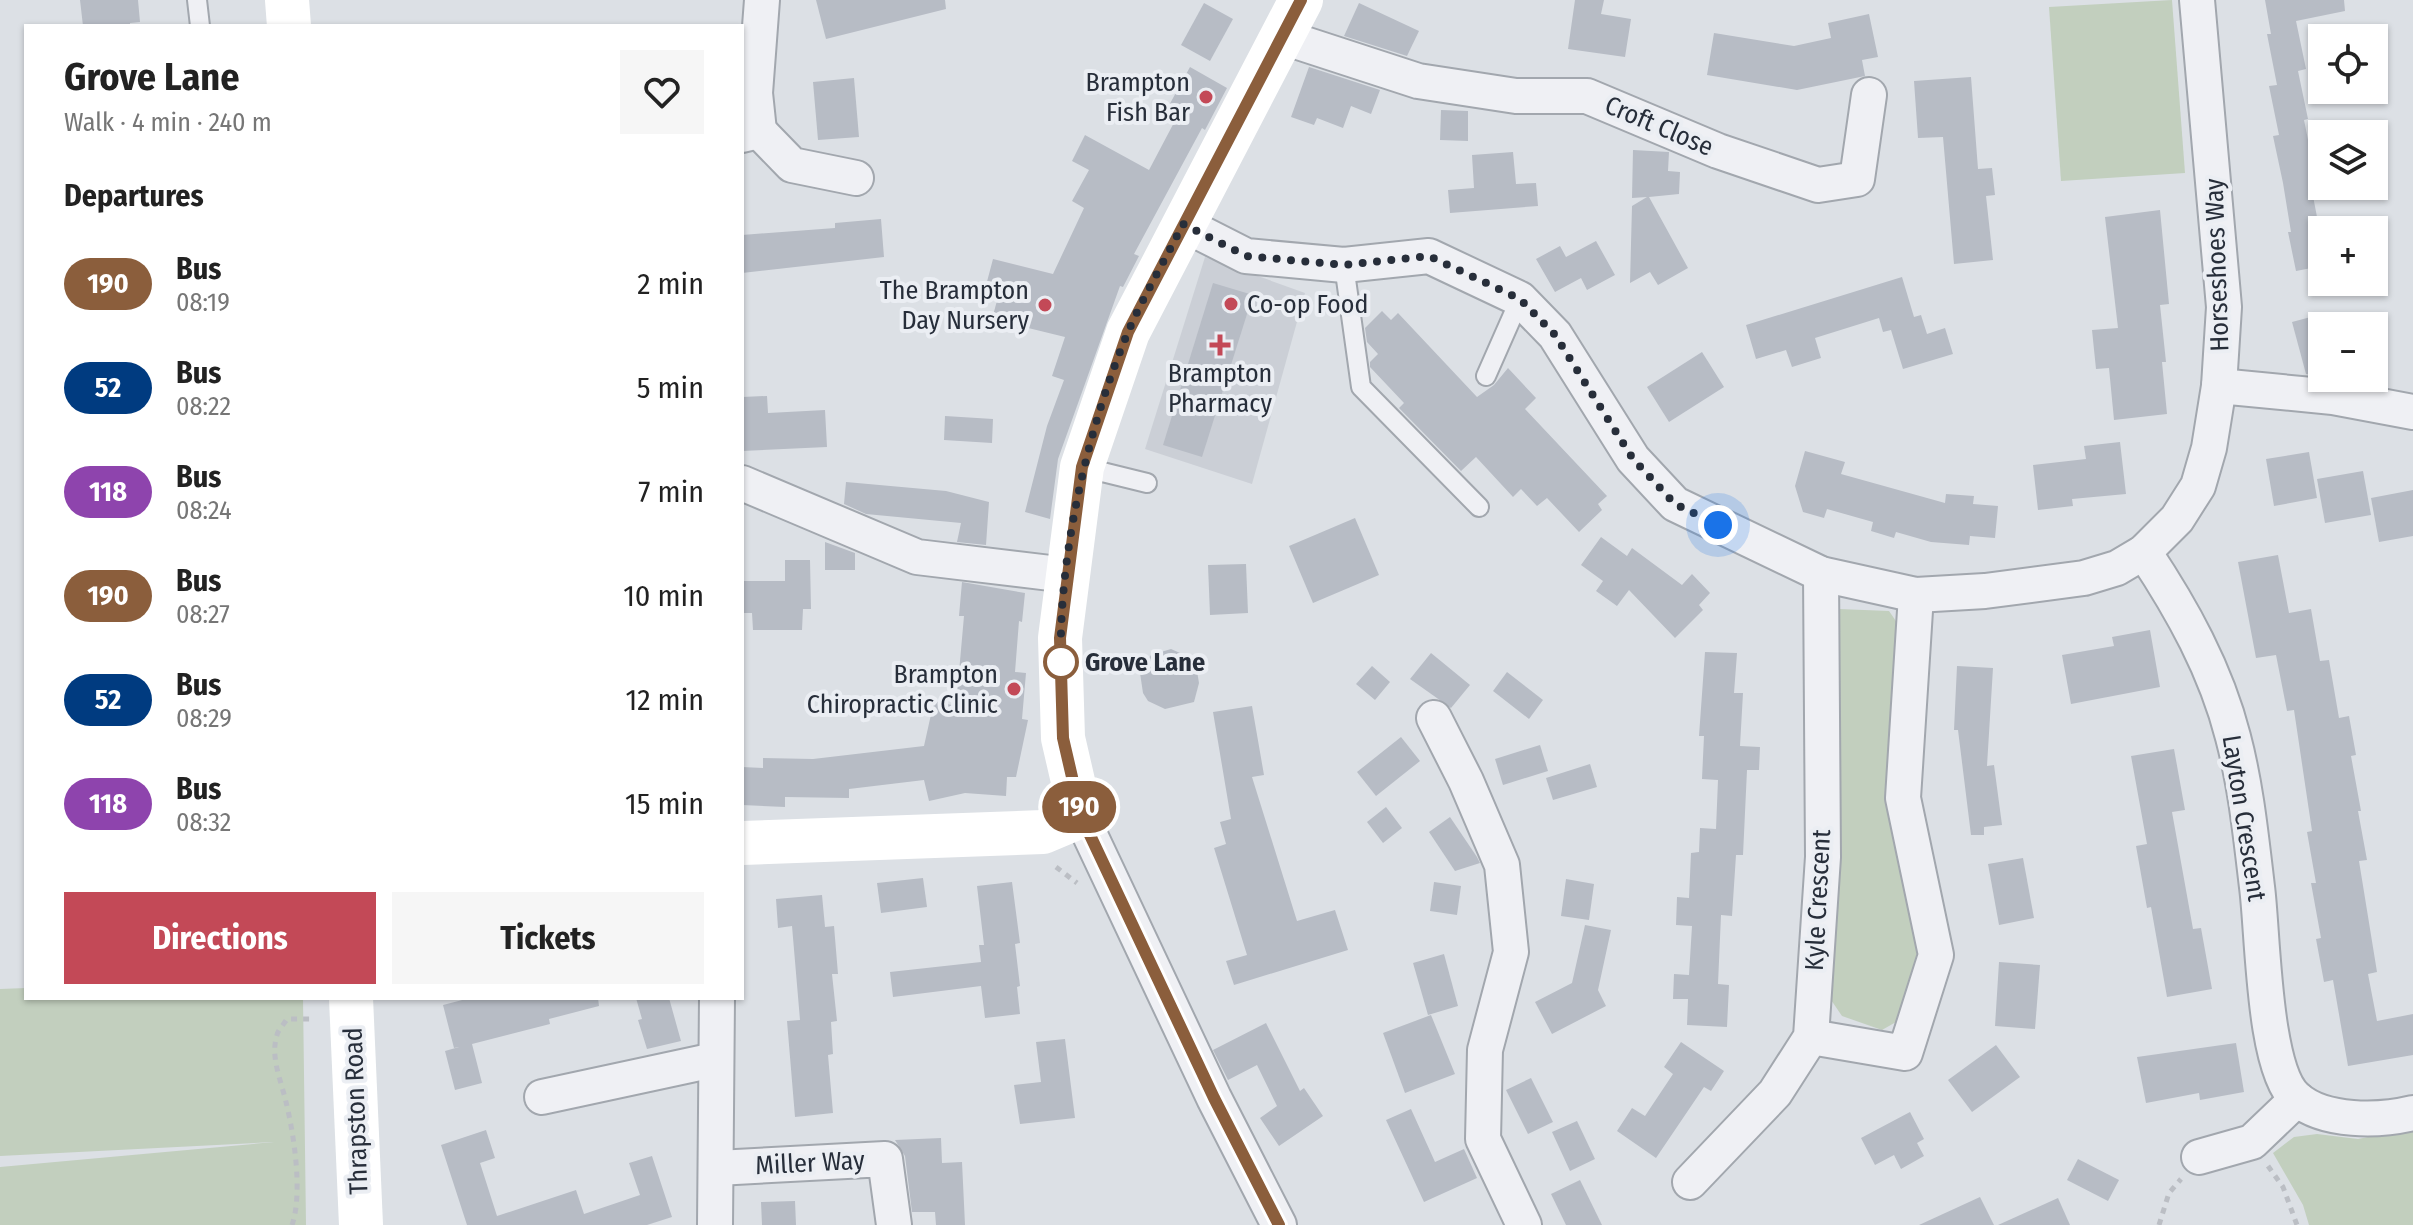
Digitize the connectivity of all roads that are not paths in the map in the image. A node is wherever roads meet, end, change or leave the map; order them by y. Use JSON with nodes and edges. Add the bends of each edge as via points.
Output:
{"nodes":[{"id":1,"x":197,"y":0,"type":"edge"},
{"id":2,"x":287,"y":0,"type":"edge"},
{"id":3,"x":762,"y":0,"type":"edge"},
{"id":4,"x":2197,"y":0,"type":"edge"},
{"id":5,"x":1292,"y":18,"type":"edge"},
{"id":6,"x":200,"y":24,"type":"edge"},
{"id":7,"x":289,"y":24,"type":"edge"},
{"id":8,"x":1869,"y":95,"type":"dead end"},
{"id":9,"x":751,"y":133,"type":"edge"},
{"id":10,"x":856,"y":178,"type":"dead end"},
{"id":11,"x":1183,"y":224,"type":"junction"},
{"id":12,"x":1344,"y":265,"type":"junction"},
{"id":13,"x":1520,"y":299,"type":"junction"},
{"id":14,"x":1486,"y":376,"type":"dead end"},
{"id":15,"x":2219,"y":386,"type":"junction"},
{"id":16,"x":2413,"y":412,"type":"edge"},
{"id":17,"x":1082,"y":467,"type":"junction"},
{"id":18,"x":1147,"y":483,"type":"dead end"},
{"id":19,"x":744,"y":484,"type":"edge"},
{"id":20,"x":1479,"y":507,"type":"dead end"},
{"id":21,"x":2144,"y":552,"type":"junction"},
{"id":22,"x":1821,"y":574,"type":"junction"},
{"id":23,"x":1067,"y":575,"type":"junction"},
{"id":24,"x":1916,"y":595,"type":"junction"},
{"id":25,"x":1434,"y":718,"type":"dead end"},
{"id":26,"x":1081,"y":816,"type":"junction"},
{"id":27,"x":744,"y":843,"type":"edge"},
{"id":28,"x":717,"y":1000,"type":"edge"},
{"id":29,"x":352,"y":1009,"type":"edge"},
{"id":30,"x":1811,"y":1037,"type":"junction"},
{"id":31,"x":714,"y":1060,"type":"junction"},
{"id":32,"x":542,"y":1097,"type":"dead end"},
{"id":33,"x":2297,"y":1099,"type":"junction"},
{"id":34,"x":2413,"y":1113,"type":"edge"},
{"id":35,"x":2199,"y":1157,"type":"road end"},
{"id":36,"x":717,"y":1168,"type":"junction"},
{"id":37,"x":1690,"y":1182,"type":"dead end"},
{"id":38,"x":361,"y":1225,"type":"edge"},
{"id":39,"x":715,"y":1225,"type":"edge"},
{"id":40,"x":894,"y":1225,"type":"edge"},
{"id":41,"x":1279,"y":1225,"type":"edge"},
{"id":42,"x":1524,"y":1225,"type":"edge"}],
"edges":[{"from":1,"to":6,"type":"lane"},
{"from":2,"to":7,"type":"street"},
{"from":3,"to":9,"type":"street"},
{"from":4,"to":15,"type":"street","name":"Horseshoes Way","via":[[2224,307]]},
{"from":5,"to":8,"type":"street","name":"Croft Close","via":[[1418,81],[1516,96],[1587,96],[1718,151],[1818,185],[1857,179]]},
{"from":5,"to":11,"type":"street"},
{"from":9,"to":10,"type":"street","via":[[792,165]]},
{"from":11,"to":12,"type":"street","name":"Horseshoes Way","via":[[1246,256]]},
{"from":11,"to":17,"type":"street","via":[[1128,332]]},
{"from":12,"to":13,"type":"street","name":"Horseshoes Way","via":[[1429,256]]},
{"from":12,"to":20,"type":"lane","via":[[1361,387]]},
{"from":13,"to":14,"type":"lane"},
{"from":13,"to":22,"type":"street","name":"Horseshoes Way","via":[[1555,335],[1633,459],[1675,504]]},
{"from":15,"to":16,"type":"street","via":[[2333,397]]},
{"from":15,"to":21,"type":"street","name":"Horseshoes Way","via":[[2198,486],[2177,519]]},
{"from":17,"to":18,"type":"lane"},
{"from":17,"to":23,"type":"street"},
{"from":19,"to":23,"type":"street","via":[[917,557]]},
{"from":21,"to":24,"type":"street","name":"Horseshoes Way","via":[[2084,578]]},
{"from":21,"to":33,"type":"street","name":"Layton Crescent","via":[[2205,658],[2233,735],[2258,890],[2267,1014],[2279,1063]]},
{"from":22,"to":24,"type":"street","name":"Horseshoes Way"},
{"from":22,"to":30,"type":"street","name":"Kyle Crescent","via":[[1823,857]]},
{"from":23,"to":26,"type":"street","via":[[1060,638],[1063,738]]},
{"from":24,"to":30,"type":"street","via":[[1903,798],[1936,955],[1905,1053]]},
{"from":25,"to":42,"type":"street","via":[[1502,865],[1511,952],[1485,1050],[1483,1139]]},
{"from":26,"to":27,"type":"street","via":[[1043,832]]},
{"from":26,"to":41,"type":"street"},
{"from":28,"to":31,"type":"street","name":"Miller Way"},
{"from":29,"to":38,"type":"street","name":"Thrapston Road"},
{"from":30,"to":37,"type":"street","name":"Kyle Crescent","via":[[1775,1093]]},
{"from":31,"to":32,"type":"street"},
{"from":31,"to":36,"type":"street","name":"Miller Way"},
{"from":33,"to":34,"type":"street","via":[[2352,1119]]},
{"from":33,"to":35,"type":"street","via":[[2252,1142]]},
{"from":36,"to":39,"type":"street","name":"Miller Way"},
{"from":36,"to":40,"type":"street","name":"Miller Way","via":[[885,1159]]}]}
